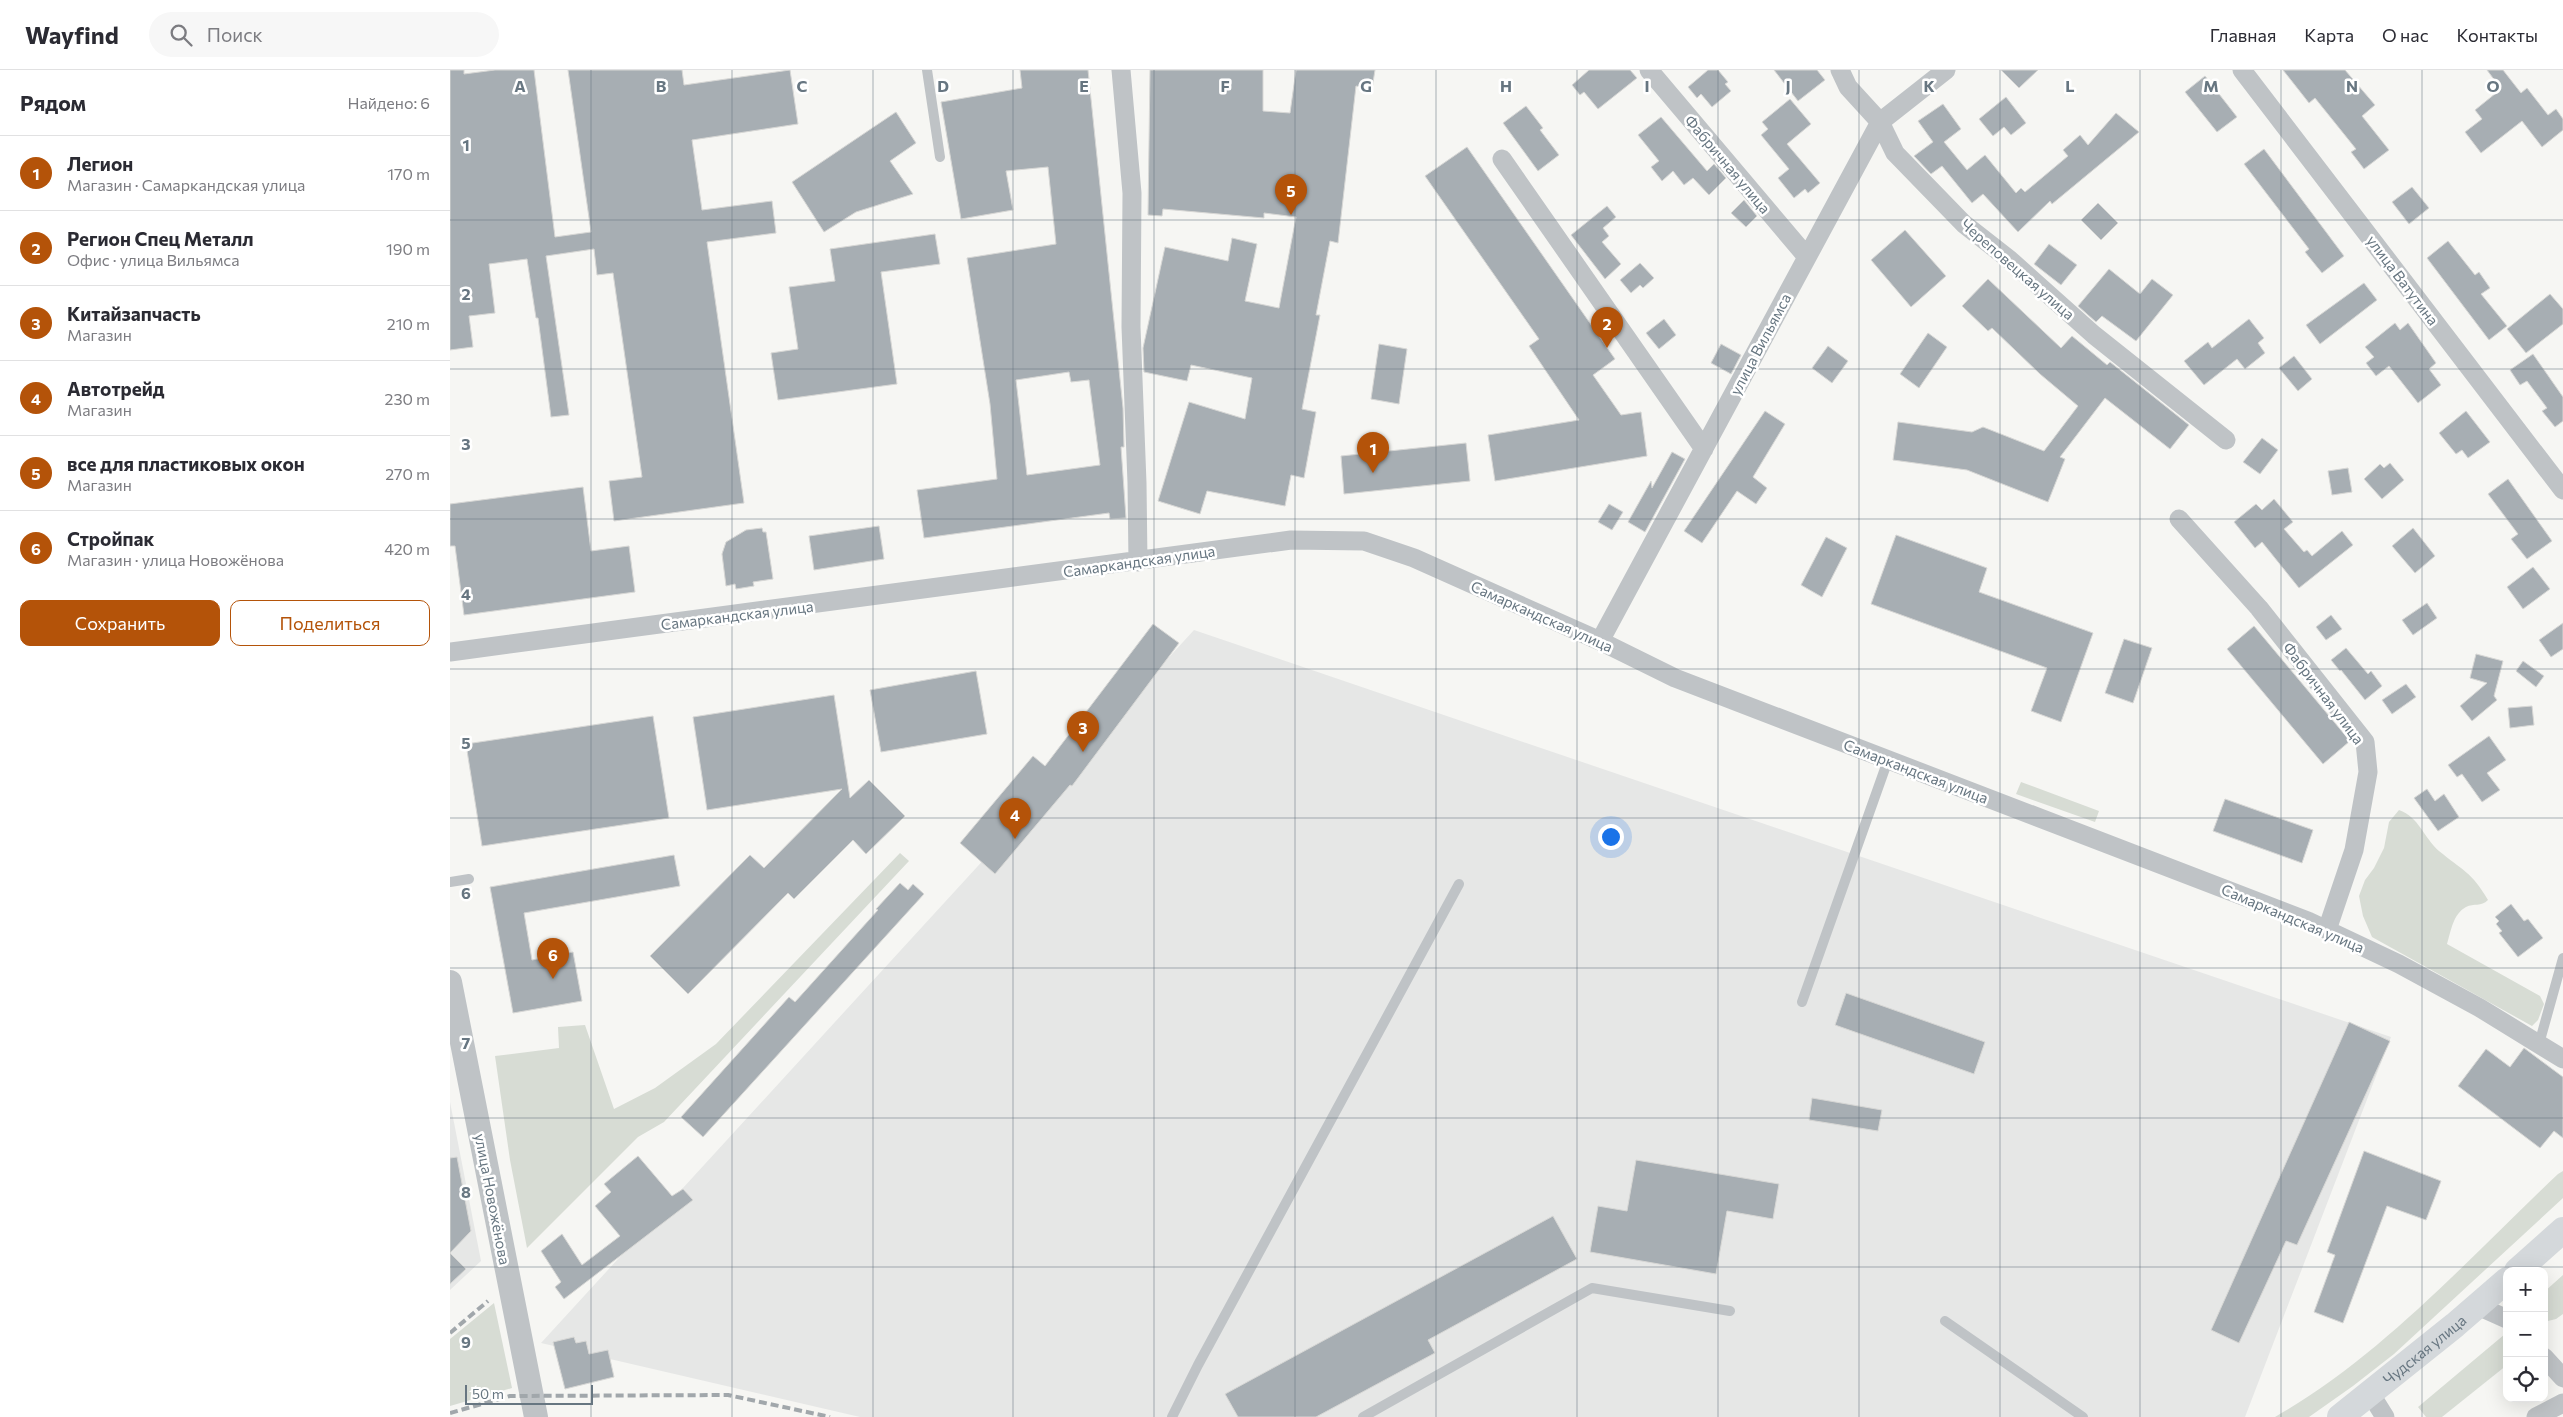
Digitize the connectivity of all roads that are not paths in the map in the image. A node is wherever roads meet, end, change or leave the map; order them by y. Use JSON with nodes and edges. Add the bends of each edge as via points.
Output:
{"nodes":[{"id":1,"x":927,"y":70,"type":"edge"},
{"id":2,"x":1121,"y":70,"type":"edge"},
{"id":3,"x":1649,"y":70,"type":"edge"},
{"id":4,"x":1840,"y":70,"type":"edge"},
{"id":5,"x":1946,"y":70,"type":"edge"},
{"id":6,"x":2242,"y":70,"type":"edge"},
{"id":7,"x":1880,"y":122,"type":"junction"},
{"id":8,"x":940,"y":158,"type":"dead end"},
{"id":9,"x":1502,"y":159,"type":"dead end"},
{"id":10,"x":1807,"y":257,"type":"junction"},
{"id":11,"x":2226,"y":440,"type":"dead end"},
{"id":12,"x":1704,"y":449,"type":"junction"},
{"id":13,"x":2563,"y":490,"type":"edge"},
{"id":14,"x":2179,"y":519,"type":"dead end"},
{"id":15,"x":1138,"y":562,"type":"junction"},
{"id":16,"x":1600,"y":641,"type":"junction"},
{"id":17,"x":450,"y":652,"type":"edge"},
{"id":18,"x":1888,"y":760,"type":"junction"},
{"id":19,"x":469,"y":879,"type":"dead end"},
{"id":20,"x":450,"y":882,"type":"edge"},
{"id":21,"x":1459,"y":884,"type":"dead end"},
{"id":22,"x":2327,"y":930,"type":"junction"},
{"id":23,"x":2563,"y":958,"type":"edge"},
{"id":24,"x":450,"y":982,"type":"edge"},
{"id":25,"x":1802,"y":1002,"type":"dead end"},
{"id":26,"x":453,"y":1014,"type":"edge"},
{"id":27,"x":2539,"y":1044,"type":"junction"},
{"id":28,"x":2563,"y":1059,"type":"edge"},
{"id":29,"x":2562,"y":1231,"type":"edge"},
{"id":30,"x":2522,"y":1267,"type":"edge"},
{"id":31,"x":2503,"y":1284,"type":"edge"},
{"id":32,"x":2478,"y":1306,"type":"junction"},
{"id":33,"x":1730,"y":1311,"type":"dead end"},
{"id":34,"x":2503,"y":1317,"type":"edge"},
{"id":35,"x":1945,"y":1322,"type":"dead end"},
{"id":36,"x":2548,"y":1361,"type":"edge"},
{"id":37,"x":2563,"y":1378,"type":"edge"},
{"id":38,"x":2370,"y":1393,"type":"junction"},
{"id":39,"x":2563,"y":1403,"type":"edge"},
{"id":40,"x":536,"y":1417,"type":"edge"},
{"id":41,"x":1172,"y":1417,"type":"edge"},
{"id":42,"x":1363,"y":1417,"type":"edge"},
{"id":43,"x":2083,"y":1417,"type":"edge"},
{"id":44,"x":2340,"y":1417,"type":"edge"},
{"id":45,"x":2385,"y":1417,"type":"edge"},
{"id":46,"x":2536,"y":1417,"type":"edge"}],
"edges":[{"from":1,"to":8,"type":"lane"},
{"from":2,"to":15,"type":"street","via":[[1132,193],[1131,336]]},
{"from":3,"to":10,"type":"street","name":"Фабричная улица"},
{"from":4,"to":7,"type":"street","name":"Череповецкая улица","via":[[1848,87]]},
{"from":5,"to":7,"type":"street","name":"улица Вильямса"},
{"from":6,"to":13,"type":"street","name":"улица Ватутина"},
{"from":7,"to":10,"type":"street","name":"улица Вильямса"},
{"from":7,"to":11,"type":"street","name":"Череповецкая улица","via":[[1895,153],[1964,224],[2094,335]]},
{"from":9,"to":12,"type":"street"},
{"from":10,"to":12,"type":"street","name":"улица Вильямса"},
{"from":12,"to":16,"type":"street","name":"улица Вильямса"},
{"from":14,"to":22,"type":"street","name":"Фабричная улица","via":[[2259,608],[2365,742],[2368,772],[2354,850]]},
{"from":15,"to":16,"type":"street","name":"Самаркандская улица","via":[[1291,540],[1364,541],[1414,558]]},
{"from":15,"to":17,"type":"street","name":"Самаркандская улица"},
{"from":16,"to":18,"type":"street","name":"Самаркандская улица","via":[[1675,678]]},
{"from":18,"to":22,"type":"street","name":"Самаркандская улица"},
{"from":18,"to":25,"type":"lane"},
{"from":19,"to":20,"type":"lane"},
{"from":21,"to":41,"type":"lane"},
{"from":22,"to":27,"type":"street","name":"Самаркандская улица","via":[[2399,964]]},
{"from":23,"to":27,"type":"lane"},
{"from":24,"to":26,"type":"street","name":"улица Новожёнова"},
{"from":26,"to":40,"type":"street","name":"улица Новожёнова"},
{"from":27,"to":28,"type":"street","name":"Самаркандская улица"},
{"from":29,"to":30,"type":"main road"},
{"from":31,"to":32,"type":"main road","name":"Чудская улица"},
{"from":32,"to":34,"type":"street"},
{"from":32,"to":38,"type":"main road","name":"Чудская улица"},
{"from":33,"to":42,"type":"lane","via":[[1592,1288]]},
{"from":35,"to":43,"type":"lane"},
{"from":36,"to":37,"type":"street"},
{"from":38,"to":44,"type":"main road","name":"Чудская улица"},
{"from":38,"to":45,"type":"street"},
{"from":39,"to":46,"type":"street"}]}
